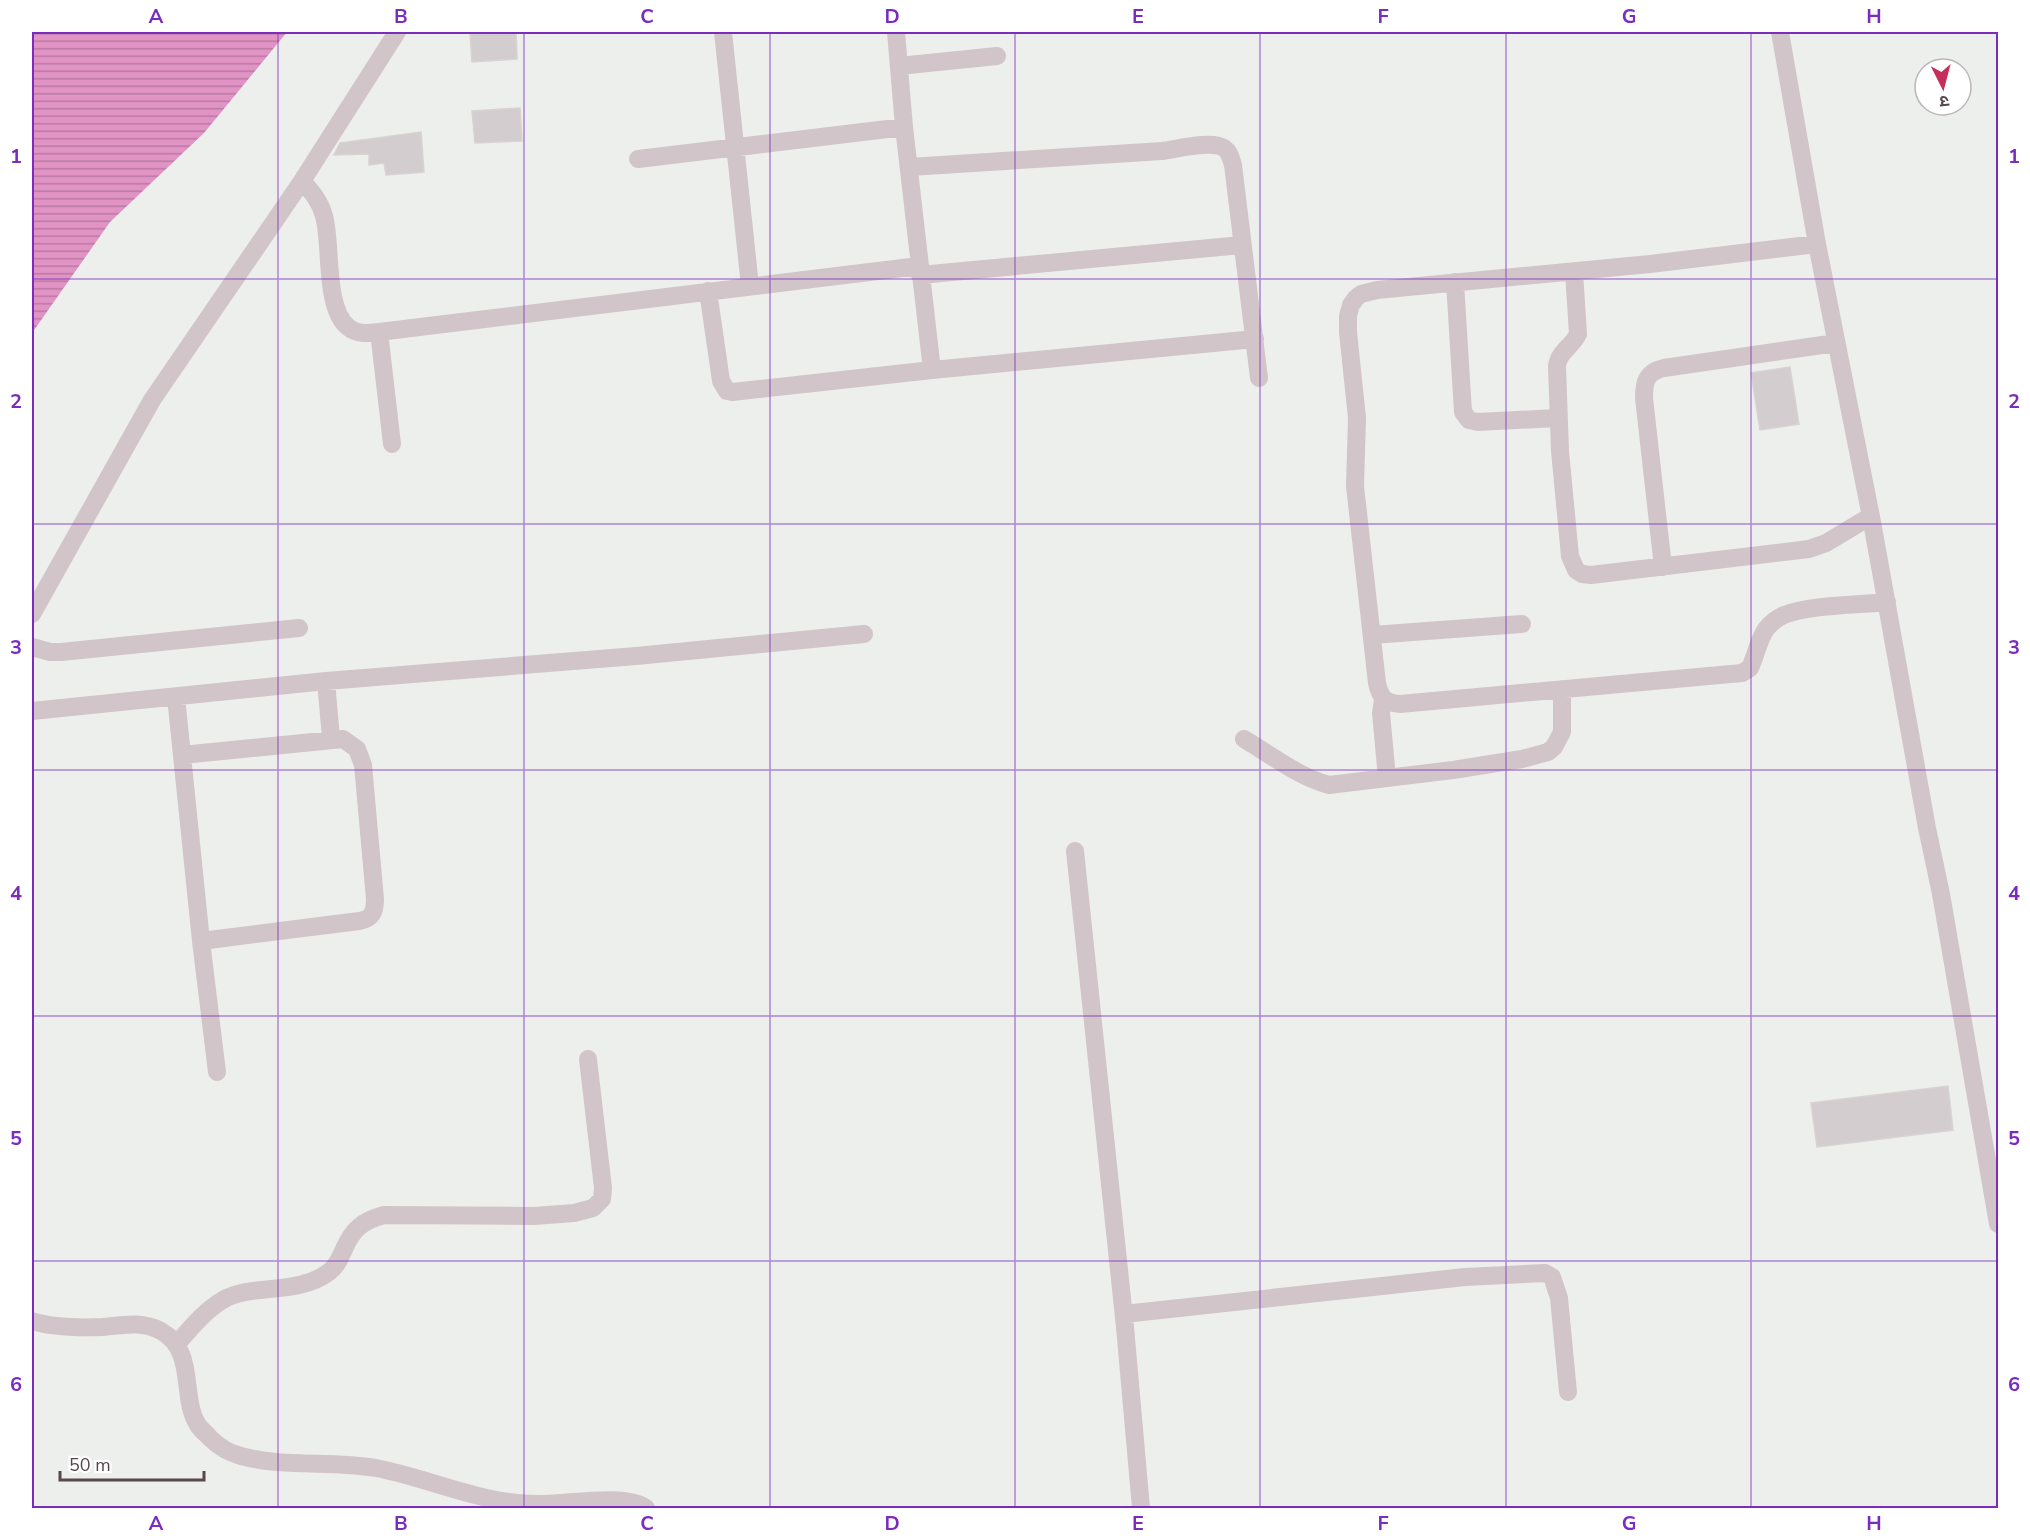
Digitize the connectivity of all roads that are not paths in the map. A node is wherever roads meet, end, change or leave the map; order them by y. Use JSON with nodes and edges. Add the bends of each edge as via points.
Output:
{"nodes":[{"id":1,"x":397,"y":32,"type":"edge"},
{"id":2,"x":723,"y":32,"type":"edge"},
{"id":3,"x":896,"y":32,"type":"edge"},
{"id":4,"x":1780,"y":32,"type":"edge"},
{"id":5,"x":997,"y":56,"type":"dead end"},
{"id":6,"x":899,"y":66,"type":"junction"},
{"id":7,"x":904,"y":127,"type":"junction"},
{"id":8,"x":734,"y":147,"type":"junction"},
{"id":9,"x":638,"y":159,"type":"dead end"},
{"id":10,"x":910,"y":167,"type":"junction"},
{"id":11,"x":302,"y":181,"type":"junction"},
{"id":12,"x":1817,"y":244,"type":"junction"},
{"id":13,"x":1242,"y":245,"type":"junction"},
{"id":14,"x":920,"y":271,"type":"junction"},
{"id":15,"x":1574,"y":272,"type":"junction"},
{"id":16,"x":1455,"y":282,"type":"junction"},
{"id":17,"x":750,"y":286,"type":"junction"},
{"id":18,"x":708,"y":291,"type":"junction"},
{"id":19,"x":379,"y":332,"type":"junction"},
{"id":20,"x":1255,"y":339,"type":"junction"},
{"id":21,"x":1836,"y":343,"type":"junction"},
{"id":22,"x":932,"y":370,"type":"junction"},
{"id":23,"x":1259,"y":378,"type":"dead end"},
{"id":24,"x":1558,"y":418,"type":"junction"},
{"id":25,"x":392,"y":444,"type":"dead end"},
{"id":26,"x":1871,"y":516,"type":"junction"},
{"id":27,"x":1663,"y":567,"type":"junction"},
{"id":28,"x":1887,"y":602,"type":"junction"},
{"id":29,"x":32,"y":614,"type":"edge"},
{"id":30,"x":1522,"y":624,"type":"dead end"},
{"id":31,"x":299,"y":628,"type":"dead end"},
{"id":32,"x":864,"y":634,"type":"dead end"},
{"id":33,"x":1372,"y":634,"type":"junction"},
{"id":34,"x":32,"y":647,"type":"edge"},
{"id":35,"x":326,"y":681,"type":"junction"},
{"id":36,"x":1562,"y":689,"type":"junction"},
{"id":37,"x":176,"y":697,"type":"junction"},
{"id":38,"x":1383,"y":699,"type":"junction"},
{"id":39,"x":32,"y":711,"type":"edge"},
{"id":40,"x":332,"y":738,"type":"junction"},
{"id":41,"x":1244,"y":739,"type":"dead end"},
{"id":42,"x":182,"y":755,"type":"junction"},
{"id":43,"x":1388,"y":778,"type":"junction"},
{"id":44,"x":1075,"y":851,"type":"dead end"},
{"id":45,"x":201,"y":941,"type":"junction"},
{"id":46,"x":588,"y":1059,"type":"dead end"},
{"id":47,"x":217,"y":1072,"type":"dead end"},
{"id":48,"x":1998,"y":1224,"type":"edge"},
{"id":49,"x":1124,"y":1314,"type":"junction"},
{"id":50,"x":32,"y":1321,"type":"edge"},
{"id":51,"x":176,"y":1345,"type":"junction"},
{"id":52,"x":1568,"y":1392,"type":"dead end"},
{"id":53,"x":646,"y":1509,"type":"edge"},
{"id":54,"x":1141,"y":1509,"type":"edge"}],
"edges":[{"from":1,"to":11,"type":"street"},
{"from":2,"to":8,"type":"street"},
{"from":3,"to":6,"type":"street"},
{"from":4,"to":12,"type":"street"},
{"from":5,"to":6,"type":"street"},
{"from":6,"to":7,"type":"street"},
{"from":7,"to":8,"type":"street"},
{"from":7,"to":10,"type":"street"},
{"from":8,"to":9,"type":"street"},
{"from":8,"to":17,"type":"street"},
{"from":10,"to":13,"type":"street","via":[[1217,146],[1225,148],[1233,165]]},
{"from":10,"to":14,"type":"street"},
{"from":11,"to":19,"type":"street","via":[[321,204],[332,288],[341,319],[355,332]]},
{"from":11,"to":29,"type":"street","via":[[153,400]]},
{"from":12,"to":15,"type":"street"},
{"from":12,"to":21,"type":"street"},
{"from":13,"to":14,"type":"street"},
{"from":13,"to":20,"type":"street"},
{"from":14,"to":17,"type":"street"},
{"from":14,"to":22,"type":"street"},
{"from":15,"to":16,"type":"street"},
{"from":15,"to":24,"type":"street","via":[[1578,334],[1558,358]]},
{"from":16,"to":24,"type":"street","via":[[1463,412],[1469,420]]},
{"from":16,"to":33,"type":"street","via":[[1361,294],[1351,305],[1348,316],[1357,418],[1355,486]]},
{"from":17,"to":18,"type":"street"},
{"from":18,"to":19,"type":"street"},
{"from":18,"to":22,"type":"street","via":[[721,381],[727,391]]},
{"from":19,"to":25,"type":"street"},
{"from":20,"to":22,"type":"street"},
{"from":20,"to":23,"type":"street"},
{"from":21,"to":26,"type":"street"},
{"from":21,"to":27,"type":"street","via":[[1664,368],[1649,374],[1644,398]]},
{"from":24,"to":27,"type":"street","via":[[1570,556],[1576,570],[1591,575]]},
{"from":26,"to":27,"type":"street","via":[[1809,549]]},
{"from":26,"to":28,"type":"street"},
{"from":28,"to":36,"type":"street","via":[[1784,615],[1765,630],[1750,668],[1742,673]]},
{"from":28,"to":48,"type":"street"},
{"from":30,"to":33,"type":"street"},
{"from":31,"to":34,"type":"street","via":[[61,652]]},
{"from":32,"to":35,"type":"street"},
{"from":33,"to":38,"type":"street","via":[[1377,682]]},
{"from":35,"to":37,"type":"street"},
{"from":35,"to":40,"type":"street"},
{"from":36,"to":38,"type":"street","via":[[1400,704]]},
{"from":36,"to":43,"type":"street","via":[[1562,732],[1548,752]]},
{"from":37,"to":39,"type":"street"},
{"from":37,"to":42,"type":"street"},
{"from":38,"to":43,"type":"street"},
{"from":40,"to":42,"type":"street"},
{"from":40,"to":45,"type":"street","via":[[351,743],[363,765],[375,899],[371,916],[366,920]]},
{"from":41,"to":43,"type":"street","via":[[1329,785]]},
{"from":42,"to":45,"type":"street"},
{"from":44,"to":49,"type":"street"},
{"from":45,"to":47,"type":"street"},
{"from":46,"to":51,"type":"street","via":[[603,1188],[602,1200],[593,1208],[534,1216],[371,1218],[360,1224],[329,1272],[290,1288],[224,1299]]},
{"from":49,"to":52,"type":"street","via":[[1465,1277],[1545,1273],[1552,1276],[1558,1298]]},
{"from":49,"to":54,"type":"street"},
{"from":50,"to":51,"type":"street","via":[[76,1327],[149,1326],[163,1332]]},
{"from":51,"to":53,"type":"street","via":[[184,1361],[197,1424],[220,1448],[240,1456],[284,1463],[375,1468],[498,1502],[621,1501]]}]}
